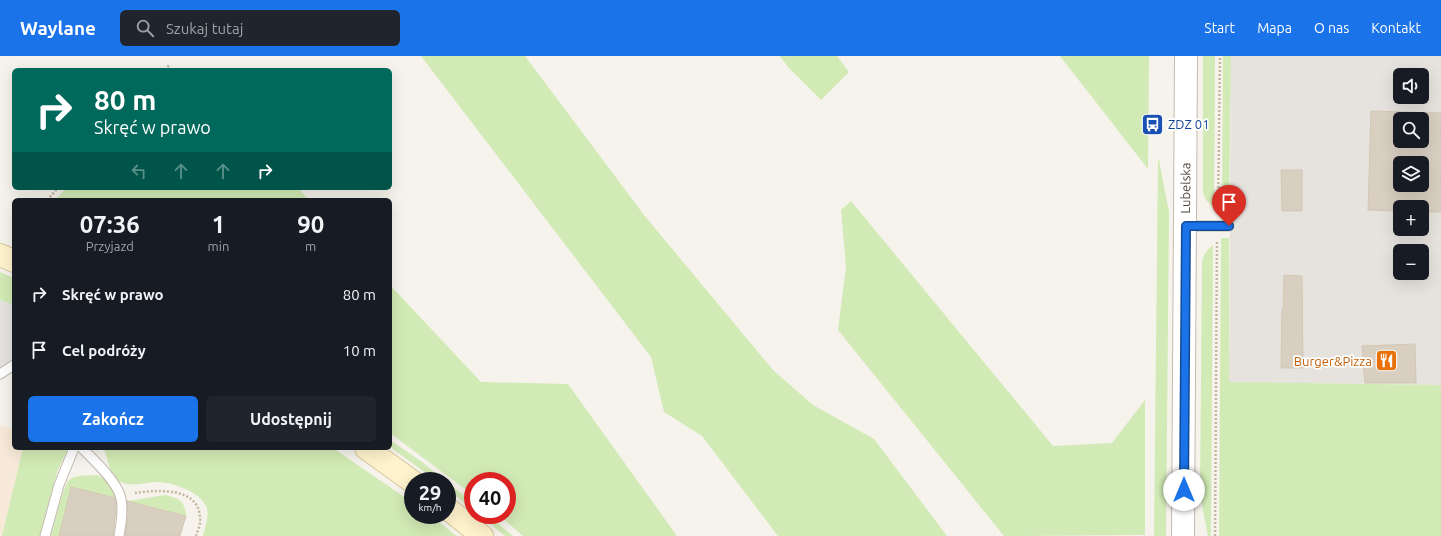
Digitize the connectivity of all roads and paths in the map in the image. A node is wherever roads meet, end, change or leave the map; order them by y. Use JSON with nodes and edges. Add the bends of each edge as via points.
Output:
{"nodes":[{"id":1,"x":1186,"y":56,"type":"edge"},
{"id":2,"x":1220,"y":56,"type":"edge"},
{"id":3,"x":170,"y":64,"type":"dead end"},
{"id":4,"x":167,"y":68,"type":"edge"},
{"id":5,"x":56,"y":190,"type":"edge"},
{"id":6,"x":49,"y":198,"type":"edge"},
{"id":7,"x":1186,"y":226,"type":"junction"},
{"id":8,"x":1218,"y":226,"type":"junction"},
{"id":9,"x":1229,"y":226,"type":"dead end"},
{"id":10,"x":0,"y":255,"type":"edge"},
{"id":11,"x":12,"y":260,"type":"edge"},
{"id":12,"x":12,"y":366,"type":"edge"},
{"id":13,"x":0,"y":374,"type":"edge"},
{"id":14,"x":73,"y":450,"type":"edge"},
{"id":15,"x":84,"y":450,"type":"edge"},
{"id":16,"x":369,"y":450,"type":"edge"},
{"id":17,"x":404,"y":475,"type":"edge"},
{"id":18,"x":120,"y":495,"type":"junction"},
{"id":19,"x":456,"y":515,"type":"edge"},
{"id":20,"x":45,"y":536,"type":"edge"},
{"id":21,"x":119,"y":536,"type":"edge"},
{"id":22,"x":196,"y":536,"type":"edge"},
{"id":23,"x":482,"y":536,"type":"edge"},
{"id":24,"x":1183,"y":536,"type":"edge"},
{"id":25,"x":1215,"y":536,"type":"edge"}],
"edges":[{"from":1,"to":7,"type":"street","name":"Lubelska"},
{"from":2,"to":8,"type":"path"},
{"from":3,"to":4,"type":"path"},
{"from":5,"to":6,"type":"path"},
{"from":7,"to":8,"type":"lane"},
{"from":7,"to":24,"type":"street","name":"Lubelska"},
{"from":8,"to":9,"type":"lane"},
{"from":8,"to":25,"type":"path"},
{"from":10,"to":11,"type":"main road"},
{"from":12,"to":13,"type":"lane"},
{"from":14,"to":20,"type":"lane","via":[[59,485]]},
{"from":15,"to":18,"type":"lane","via":[[107,474]]},
{"from":16,"to":17,"type":"main road"},
{"from":18,"to":21,"type":"lane","via":[[122,512]]},
{"from":18,"to":22,"type":"path","via":[[155,490],[181,493],[197,505],[200,512],[201,519]]},
{"from":19,"to":23,"type":"main road"}]}
